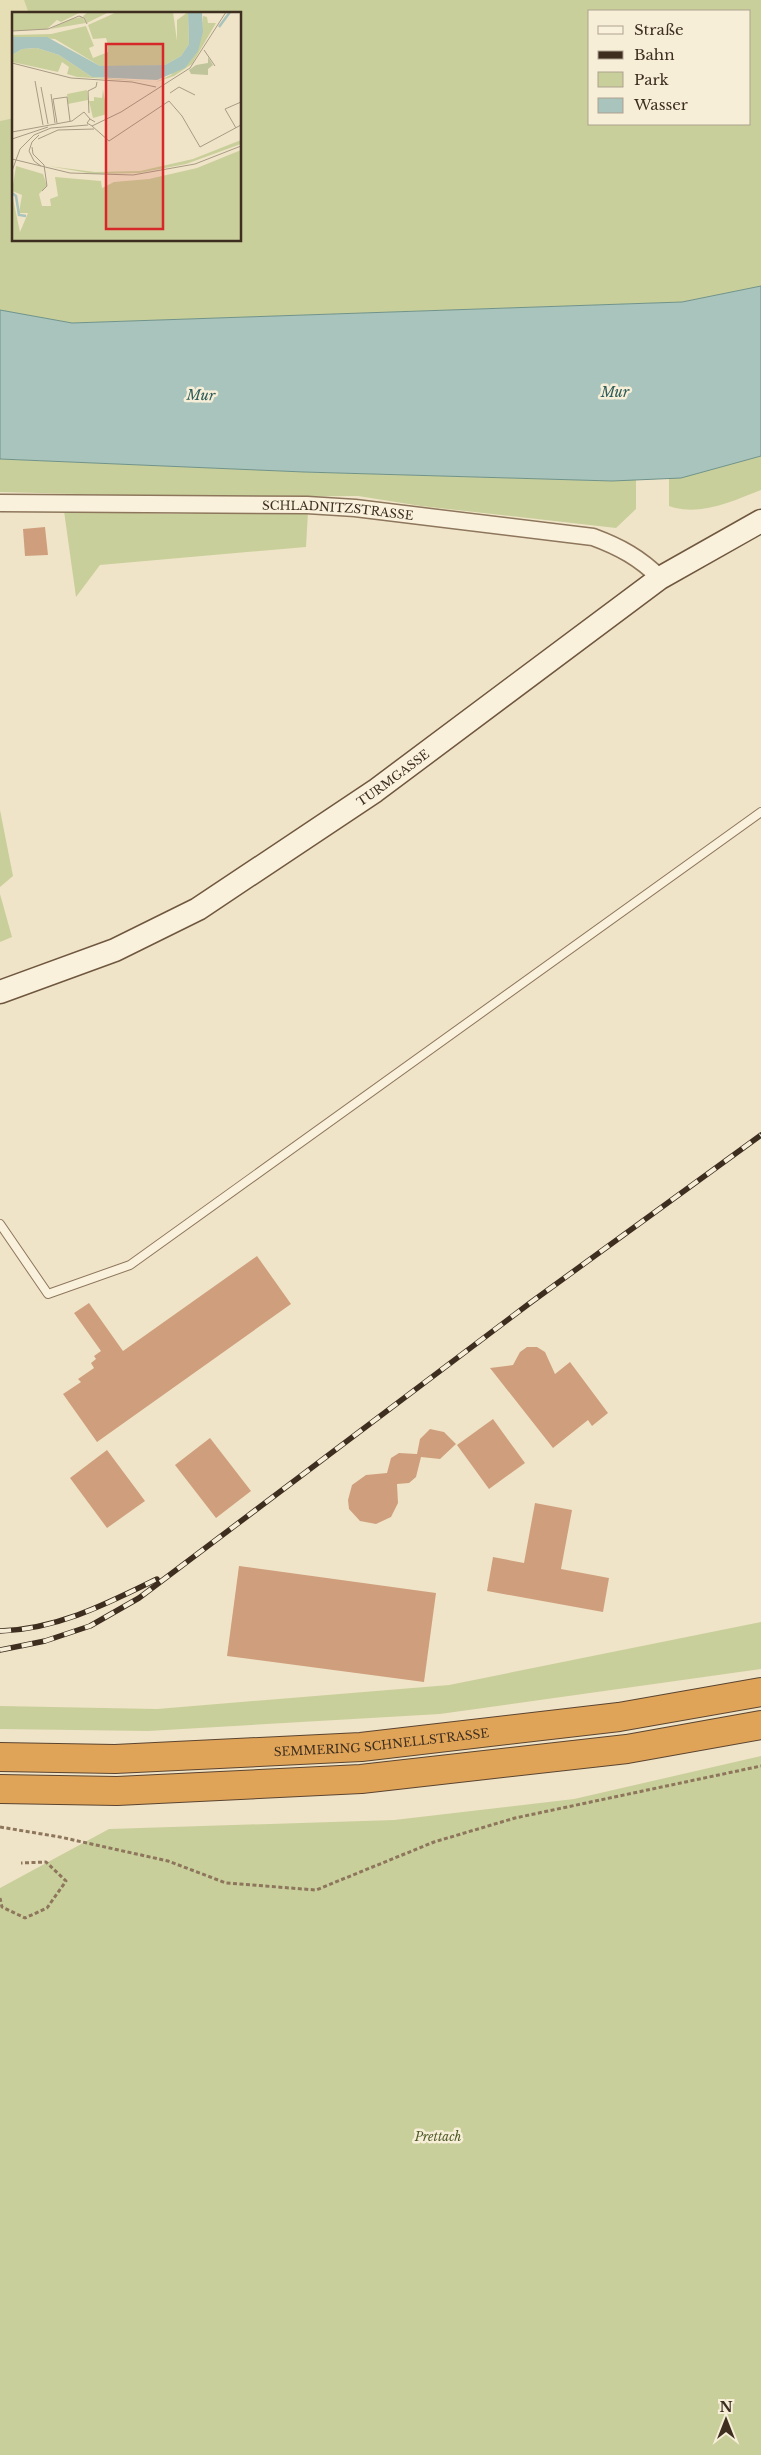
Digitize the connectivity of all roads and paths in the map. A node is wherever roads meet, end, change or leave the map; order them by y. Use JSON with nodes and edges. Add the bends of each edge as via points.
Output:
{"nodes":[{"id":1,"x":0,"y":503,"type":"edge"},
{"id":2,"x":761,"y":521,"type":"edge"},
{"id":3,"x":660,"y":578,"type":"junction"},
{"id":4,"x":761,"y":812,"type":"edge"},
{"id":5,"x":0,"y":992,"type":"edge"},
{"id":6,"x":0,"y":1224,"type":"edge"},
{"id":7,"x":761,"y":1692,"type":"edge"},
{"id":8,"x":761,"y":1725,"type":"edge"},
{"id":9,"x":0,"y":1757,"type":"edge"},
{"id":10,"x":761,"y":1766,"type":"edge"},
{"id":11,"x":0,"y":1789,"type":"edge"},
{"id":12,"x":0,"y":1827,"type":"edge"},
{"id":13,"x":21,"y":1863,"type":"dead end"},
{"id":14,"x":0,"y":1898,"type":"edge"}],
"edges":[{"from":1,"to":3,"type":"street","name":"SCHLADNITZSTRASSE","via":[[355,508],[593,538],[640,559]]},
{"from":2,"to":3,"type":"main road","name":"TURMGASSE"},
{"from":3,"to":5,"type":"main road","name":"TURMGASSE","via":[[375,791],[198,909],[115,950]]},
{"from":4,"to":6,"type":"lane","via":[[130,1264],[48,1294]]},
{"from":7,"to":9,"type":"highway","name":"SEMMERING SCHNELLSTRASSE","via":[[618,1717],[361,1747],[115,1759]]},
{"from":8,"to":11,"type":"highway","via":[[627,1748],[361,1779],[117,1791]]},
{"from":10,"to":12,"type":"path","via":[[515,1818],[434,1842],[316,1890],[226,1883],[168,1861]]},
{"from":13,"to":14,"type":"path","via":[[46,1862],[66,1881],[47,1908],[25,1918],[2,1906]]}]}
